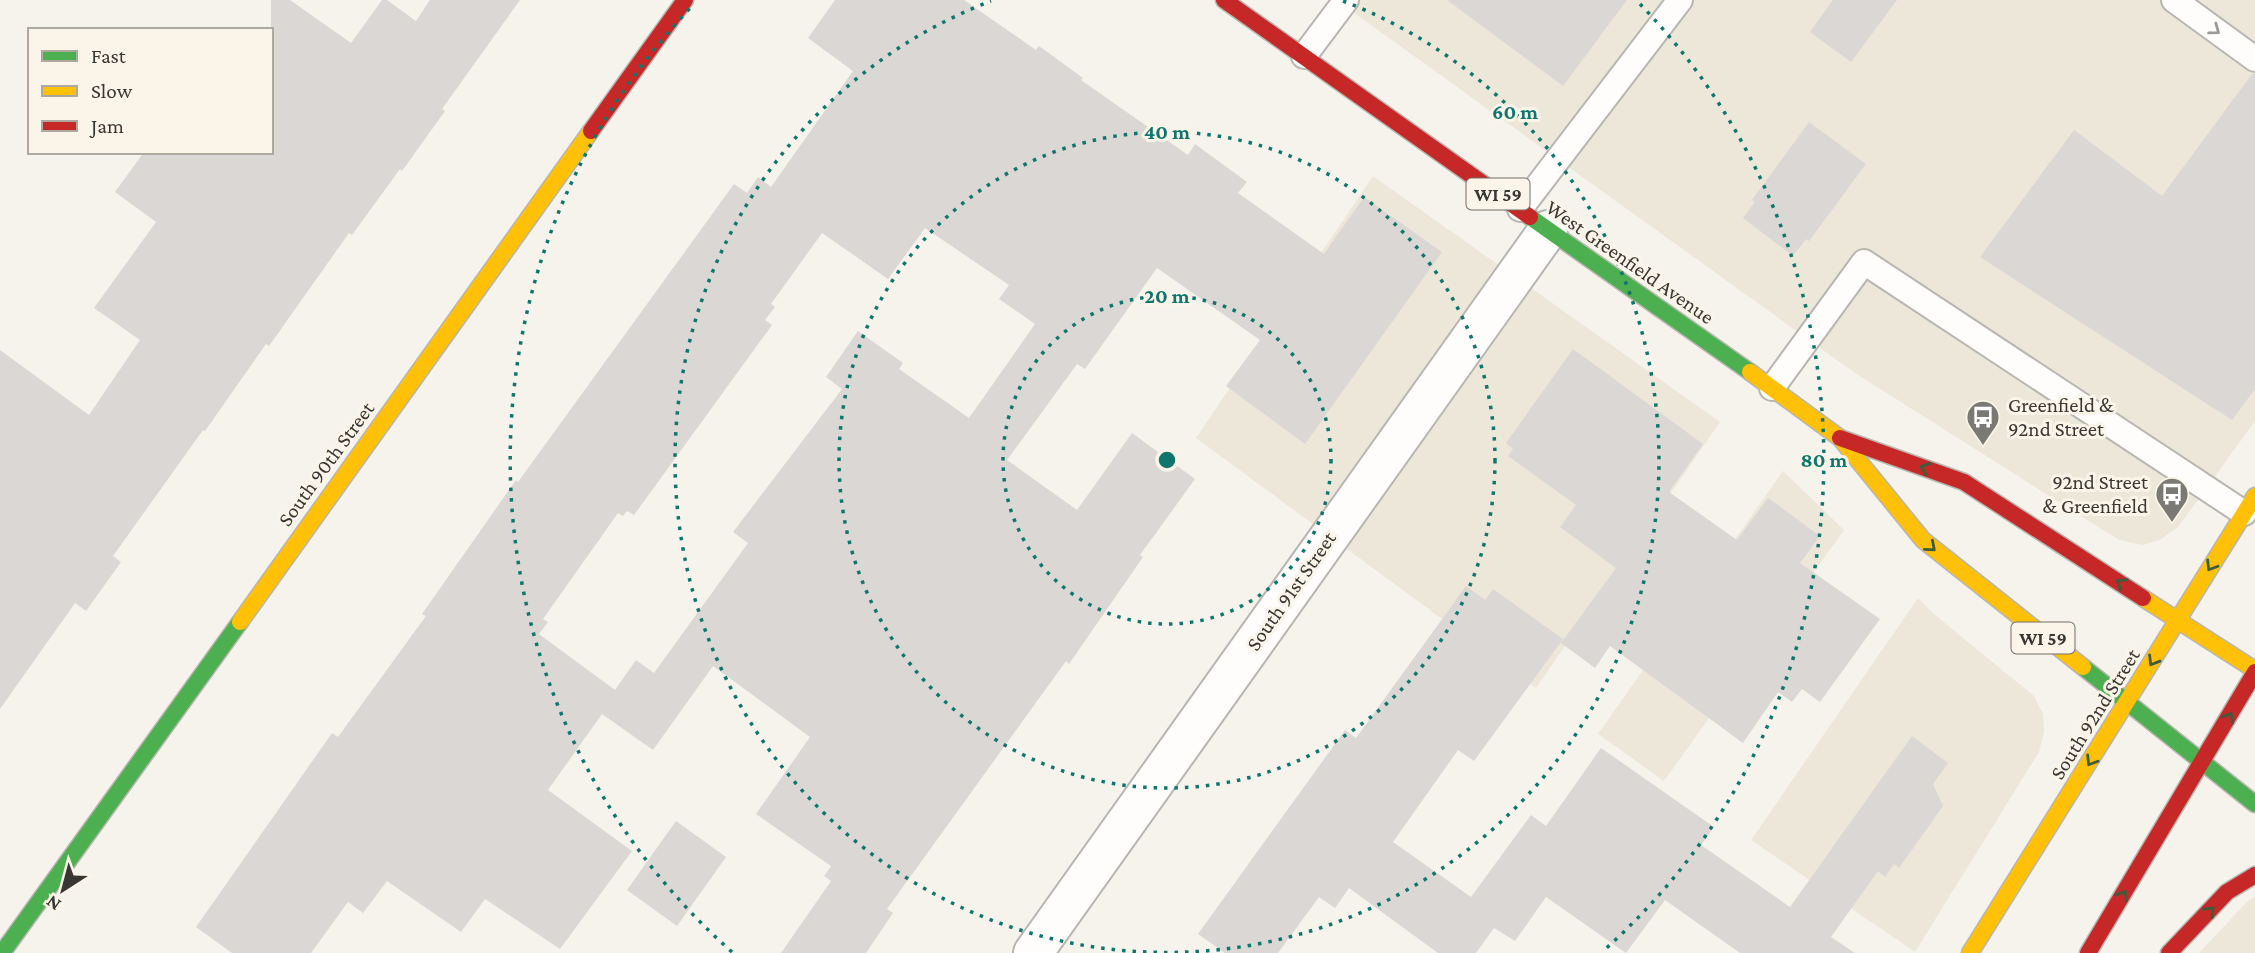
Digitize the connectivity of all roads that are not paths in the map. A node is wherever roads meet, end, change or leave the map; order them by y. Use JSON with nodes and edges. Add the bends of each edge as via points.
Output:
{"nodes":[{"id":1,"x":685,"y":0,"type":"edge"},
{"id":2,"x":1224,"y":0,"type":"edge"},
{"id":3,"x":1346,"y":0,"type":"edge"},
{"id":4,"x":1680,"y":0,"type":"edge"},
{"id":5,"x":2174,"y":0,"type":"edge"},
{"id":6,"x":1304,"y":56,"type":"junction"},
{"id":7,"x":2255,"y":59,"type":"edge"},
{"id":8,"x":1534,"y":219,"type":"junction"},
{"id":9,"x":1772,"y":388,"type":"junction"},
{"id":10,"x":1840,"y":438,"type":"junction"},
{"id":11,"x":2249,"y":505,"type":"edge"},
{"id":12,"x":2178,"y":620,"type":"junction"},
{"id":13,"x":2255,"y":671,"type":"edge"},
{"id":14,"x":2127,"y":703,"type":"junction"},
{"id":15,"x":2203,"y":762,"type":"junction"},
{"id":16,"x":2255,"y":804,"type":"edge"},
{"id":17,"x":2255,"y":875,"type":"edge"},
{"id":18,"x":2,"y":953,"type":"edge"},
{"id":19,"x":1033,"y":953,"type":"edge"},
{"id":20,"x":1970,"y":953,"type":"edge"},
{"id":21,"x":2088,"y":953,"type":"edge"},
{"id":22,"x":2169,"y":953,"type":"edge"}],
"edges":[{"from":1,"to":18,"type":"street","name":"South 90th Street"},
{"from":2,"to":6,"type":"street","name":"West Greenfield Avenue","number":"WI 59"},
{"from":3,"to":6,"type":"lane"},
{"from":4,"to":8,"type":"lane"},
{"from":5,"to":7,"type":"lane","one_way":true},
{"from":6,"to":8,"type":"street","name":"West Greenfield Avenue","number":"WI 59"},
{"from":8,"to":9,"type":"street","name":"West Greenfield Avenue","number":"WI 59"},
{"from":8,"to":19,"type":"street","name":"South 91st Street"},
{"from":9,"to":10,"type":"street","name":"West Greenfield Avenue","number":"WI 59"},
{"from":9,"to":11,"type":"lane","via":[[1864,262]]},
{"from":12,"to":10,"type":"street","name":"West Greenfield Avenue","number":"WI 59","one_way":true,"via":[[1964,482]]},
{"from":10,"to":14,"type":"street","name":"West Greenfield Avenue","number":"WI 59","one_way":true,"via":[[1923,540]]},
{"from":11,"to":12,"type":"street","name":"South 92nd Street","one_way":true},
{"from":12,"to":13,"type":"street","name":"West Greenfield Avenue","number":"WI 59"},
{"from":12,"to":14,"type":"street","name":"South 92nd Street","one_way":true},
{"from":15,"to":13,"type":"street","one_way":true},
{"from":14,"to":15,"type":"street","name":"West Greenfield Avenue","number":"WI 59"},
{"from":14,"to":20,"type":"street","name":"South 92nd Street","one_way":true},
{"from":15,"to":16,"type":"street","name":"West Greenfield Avenue","number":"WI 59"},
{"from":21,"to":15,"type":"street","one_way":true},
{"from":22,"to":17,"type":"street","one_way":true,"via":[[2227,892]]}]}
